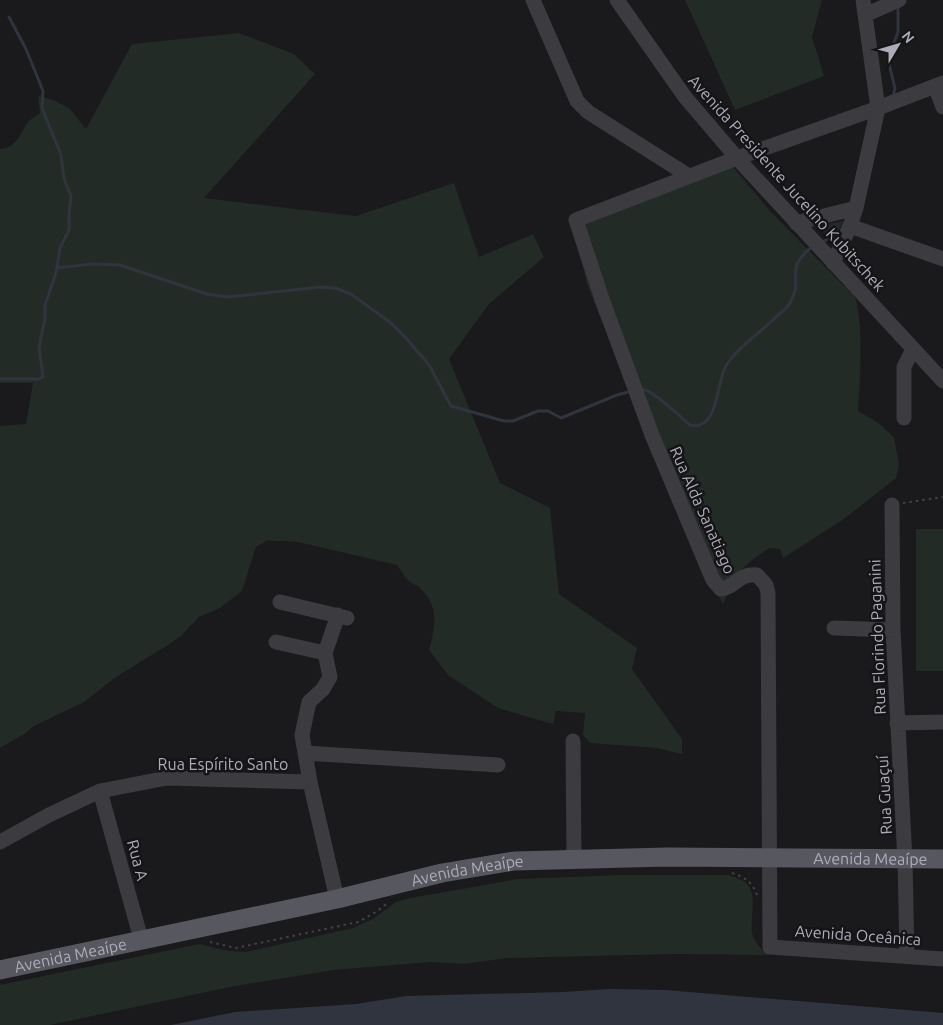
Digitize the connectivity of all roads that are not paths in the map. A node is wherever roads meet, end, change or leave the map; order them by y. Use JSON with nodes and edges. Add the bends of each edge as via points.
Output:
{"nodes":[{"id":1,"x":533,"y":0,"type":"edge"},
{"id":2,"x":617,"y":0,"type":"edge"},
{"id":3,"x":899,"y":0,"type":"edge"},
{"id":4,"x":864,"y":5,"type":"edge"},
{"id":5,"x":939,"y":84,"type":"edge"},
{"id":6,"x":943,"y":107,"type":"edge"},
{"id":7,"x":878,"y":108,"type":"junction"},
{"id":8,"x":737,"y":158,"type":"junction"},
{"id":9,"x":689,"y":176,"type":"junction"},
{"id":10,"x":856,"y":208,"type":"junction"},
{"id":11,"x":796,"y":223,"type":"junction"},
{"id":12,"x":850,"y":226,"type":"junction"},
{"id":13,"x":943,"y":259,"type":"edge"},
{"id":14,"x":833,"y":264,"type":"junction"},
{"id":15,"x":913,"y":349,"type":"junction"},
{"id":16,"x":941,"y":374,"type":"edge"},
{"id":17,"x":904,"y":418,"type":"dead end"},
{"id":18,"x":892,"y":505,"type":"road end"},
{"id":19,"x":280,"y":602,"type":"dead end"},
{"id":20,"x":834,"y":628,"type":"dead end"},
{"id":21,"x":893,"y":630,"type":"junction"},
{"id":22,"x":276,"y":642,"type":"dead end"},
{"id":23,"x":325,"y":653,"type":"junction"},
{"id":24,"x":943,"y":722,"type":"edge"},
{"id":25,"x":897,"y":723,"type":"junction"},
{"id":26,"x":572,"y":741,"type":"dead end"},
{"id":27,"x":304,"y":753,"type":"junction"},
{"id":28,"x":498,"y":765,"type":"dead end"},
{"id":29,"x":310,"y":782,"type":"junction"},
{"id":30,"x":100,"y":790,"type":"junction"},
{"id":31,"x":0,"y":842,"type":"edge"},
{"id":32,"x":770,"y":857,"type":"junction"},
{"id":33,"x":574,"y":859,"type":"junction"},
{"id":34,"x":943,"y":859,"type":"edge"},
{"id":35,"x":905,"y":860,"type":"junction"},
{"id":36,"x":337,"y":899,"type":"junction"},
{"id":37,"x":141,"y":940,"type":"junction"},
{"id":38,"x":770,"y":947,"type":"joint"},
{"id":39,"x":907,"y":956,"type":"junction"},
{"id":40,"x":943,"y":959,"type":"edge"},
{"id":41,"x":1,"y":968,"type":"edge"}],
"edges":[{"from":1,"to":9,"type":"street","via":[[577,101],[588,112]]},
{"from":2,"to":8,"type":"street","name":"Avenida Presidente Jucelino Kubitschek","via":[[685,97]]},
{"from":3,"to":4,"type":"street"},
{"from":4,"to":7,"type":"street"},
{"from":5,"to":6,"type":"street"},
{"from":5,"to":7,"type":"street"},
{"from":7,"to":8,"type":"street"},
{"from":7,"to":10,"type":"street"},
{"from":8,"to":9,"type":"street"},
{"from":8,"to":11,"type":"street","name":"Avenida Presidente Jucelino Kubitschek"},
{"from":9,"to":32,"type":"street","name":"Rua Alda Sanatiago","via":[[576,220],[652,435],[713,580],[721,588],[726,588],[744,576],[757,575],[766,585]]},
{"from":10,"to":11,"type":"street"},
{"from":10,"to":12,"type":"street"},
{"from":11,"to":14,"type":"street","name":"Avenida Presidente Jucelino Kubitschek"},
{"from":12,"to":13,"type":"street"},
{"from":12,"to":14,"type":"street"},
{"from":14,"to":15,"type":"street","name":"Avenida Presidente Jucelino Kubitschek"},
{"from":15,"to":16,"type":"street","name":"Avenida Presidente Jucelino Kubitschek"},
{"from":15,"to":17,"type":"street","via":[[904,367]]},
{"from":18,"to":21,"type":"street","name":"Rua Florindo Paganini"},
{"from":19,"to":23,"type":"street","name":"Rua Espírito Santo","via":[[343,616]]},
{"from":20,"to":21,"type":"street"},
{"from":21,"to":25,"type":"street","name":"Rua Florindo Paganini"},
{"from":22,"to":23,"type":"street"},
{"from":23,"to":27,"type":"street","name":"Rua Espírito Santo","via":[[330,677],[309,702],[302,735]]},
{"from":24,"to":25,"type":"street","name":"Rua Florindo Paganini"},
{"from":25,"to":35,"type":"street","name":"Rua Guaçuí"},
{"from":26,"to":33,"type":"street"},
{"from":27,"to":28,"type":"street","name":"Rua Espírito Santo"},
{"from":27,"to":29,"type":"street","name":"Rua Espírito Santo"},
{"from":29,"to":30,"type":"street","name":"Rua Espírito Santo","via":[[167,778]]},
{"from":29,"to":36,"type":"street","name":"Rua Espírito Santo"},
{"from":30,"to":31,"type":"street","name":"Rua Espírito Santo"},
{"from":30,"to":37,"type":"street","name":"Rua A"},
{"from":32,"to":33,"type":"main road","name":"Avenida Meaípe"},
{"from":32,"to":35,"type":"main road","name":"Avenida Meaípe"},
{"from":32,"to":38,"type":"street","name":"Rua Alda Sanatiago"},
{"from":33,"to":36,"type":"main road","name":"Avenida Meaípe","via":[[514,861],[442,873]]},
{"from":34,"to":35,"type":"main road","name":"Avenida Meaípe"},
{"from":35,"to":39,"type":"street","name":"Rua Guaçuí"},
{"from":36,"to":37,"type":"main road","name":"Avenida Meaípe"},
{"from":37,"to":41,"type":"main road","name":"Avenida Meaípe"},
{"from":38,"to":39,"type":"street","name":"Avenida Oceânica"},
{"from":39,"to":40,"type":"street","name":"Avenida Oceânica"}]}
